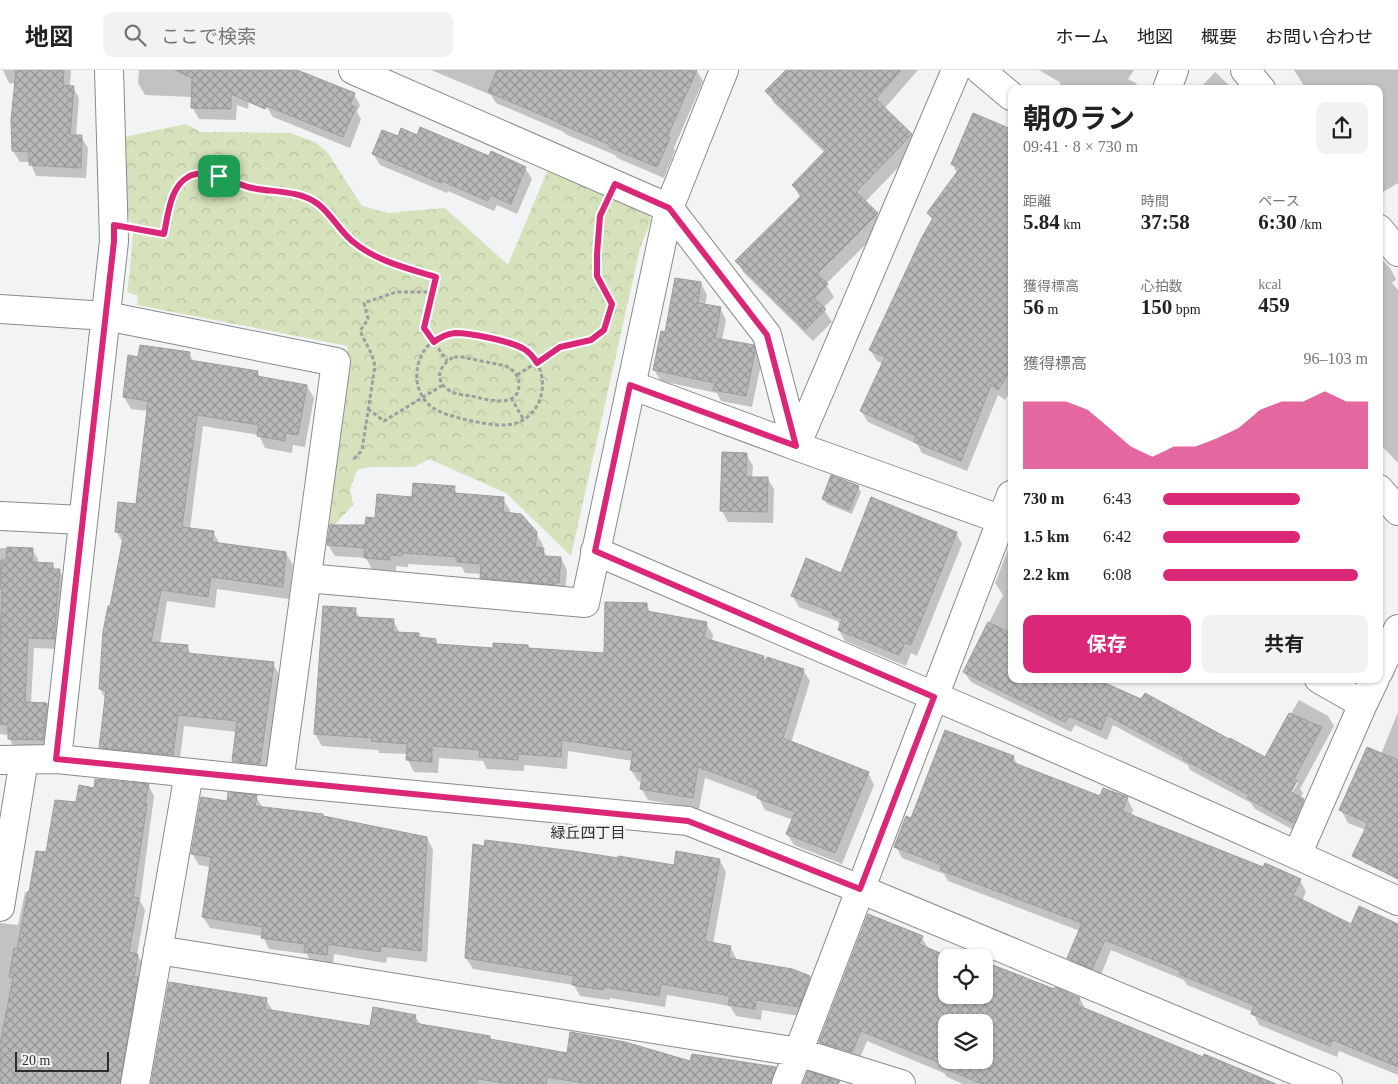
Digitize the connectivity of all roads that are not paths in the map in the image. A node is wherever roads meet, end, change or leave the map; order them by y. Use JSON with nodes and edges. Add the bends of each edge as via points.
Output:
{"nodes":[{"id":1,"x":109,"y":70,"type":"edge"},
{"id":2,"x":353,"y":70,"type":"edge"},
{"id":3,"x":724,"y":70,"type":"edge"},
{"id":4,"x":956,"y":70,"type":"edge"},
{"id":5,"x":980,"y":70,"type":"edge"},
{"id":6,"x":1174,"y":70,"type":"edge"},
{"id":7,"x":1245,"y":70,"type":"edge"},
{"id":8,"x":1168,"y":85,"type":"edge"},
{"id":9,"x":1258,"y":85,"type":"edge"},
{"id":10,"x":1008,"y":93,"type":"edge"},
{"id":11,"x":669,"y":208,"type":"junction"},
{"id":12,"x":1383,"y":234,"type":"edge"},
{"id":13,"x":1398,"y":252,"type":"edge"},
{"id":14,"x":0,"y":309,"type":"edge"},
{"id":15,"x":106,"y":316,"type":"junction"},
{"id":16,"x":630,"y":385,"type":"junction"},
{"id":17,"x":796,"y":446,"type":"junction"},
{"id":18,"x":1383,"y":494,"type":"edge"},
{"id":19,"x":1398,"y":511,"type":"edge"},
{"id":20,"x":1008,"y":512,"type":"edge"},
{"id":21,"x":0,"y":516,"type":"edge"},
{"id":22,"x":83,"y":520,"type":"junction"},
{"id":23,"x":595,"y":551,"type":"junction"},
{"id":24,"x":307,"y":578,"type":"junction"},
{"id":25,"x":1398,"y":629,"type":"edge"},
{"id":26,"x":1383,"y":662,"type":"edge"},
{"id":27,"x":1326,"y":683,"type":"edge"},
{"id":28,"x":1373,"y":683,"type":"edge"},
{"id":29,"x":934,"y":697,"type":"junction"},
{"id":30,"x":1364,"y":704,"type":"junction"},
{"id":31,"x":56,"y":759,"type":"junction"},
{"id":32,"x":12,"y":760,"type":"edge"},
{"id":33,"x":189,"y":773,"type":"junction"},
{"id":34,"x":279,"y":782,"type":"junction"},
{"id":35,"x":1297,"y":855,"type":"junction"},
{"id":36,"x":860,"y":889,"type":"junction"},
{"id":37,"x":1398,"y":901,"type":"edge"},
{"id":38,"x":0,"y":907,"type":"edge"},
{"id":39,"x":158,"y":950,"type":"junction"},
{"id":40,"x":798,"y":1052,"type":"junction"},
{"id":41,"x":135,"y":1084,"type":"edge"},
{"id":42,"x":786,"y":1084,"type":"edge"},
{"id":43,"x":901,"y":1084,"type":"edge"},
{"id":44,"x":1328,"y":1084,"type":"edge"}],
"edges":[{"from":1,"to":15,"type":"street","via":[[114,241]]},
{"from":2,"to":11,"type":"street"},
{"from":3,"to":11,"type":"street"},
{"from":4,"to":17,"type":"street"},
{"from":5,"to":10,"type":"street"},
{"from":6,"to":8,"type":"street"},
{"from":7,"to":9,"type":"street"},
{"from":11,"to":16,"type":"street"},
{"from":11,"to":17,"type":"street","via":[[767,335]]},
{"from":12,"to":13,"type":"street"},
{"from":14,"to":15,"type":"street"},
{"from":15,"to":22,"type":"street"},
{"from":15,"to":24,"type":"street","via":[[336,362]]},
{"from":16,"to":17,"type":"street"},
{"from":16,"to":23,"type":"street"},
{"from":17,"to":20,"type":"street"},
{"from":18,"to":19,"type":"street"},
{"from":20,"to":29,"type":"street"},
{"from":21,"to":22,"type":"street"},
{"from":22,"to":31,"type":"street"},
{"from":23,"to":24,"type":"street","via":[[585,603]]},
{"from":23,"to":29,"type":"street"},
{"from":24,"to":34,"type":"street"},
{"from":25,"to":26,"type":"street"},
{"from":27,"to":30,"type":"street"},
{"from":28,"to":30,"type":"street"},
{"from":29,"to":35,"type":"street"},
{"from":29,"to":36,"type":"street"},
{"from":30,"to":35,"type":"street"},
{"from":31,"to":32,"type":"street"},
{"from":31,"to":33,"type":"street"},
{"from":32,"to":38,"type":"street"},
{"from":33,"to":34,"type":"street"},
{"from":33,"to":39,"type":"street"},
{"from":34,"to":36,"type":"street","via":[[688,821]]},
{"from":35,"to":37,"type":"street"},
{"from":36,"to":40,"type":"street"},
{"from":36,"to":44,"type":"street"},
{"from":39,"to":40,"type":"street"},
{"from":39,"to":41,"type":"street"},
{"from":40,"to":42,"type":"street"},
{"from":40,"to":43,"type":"street"}]}
